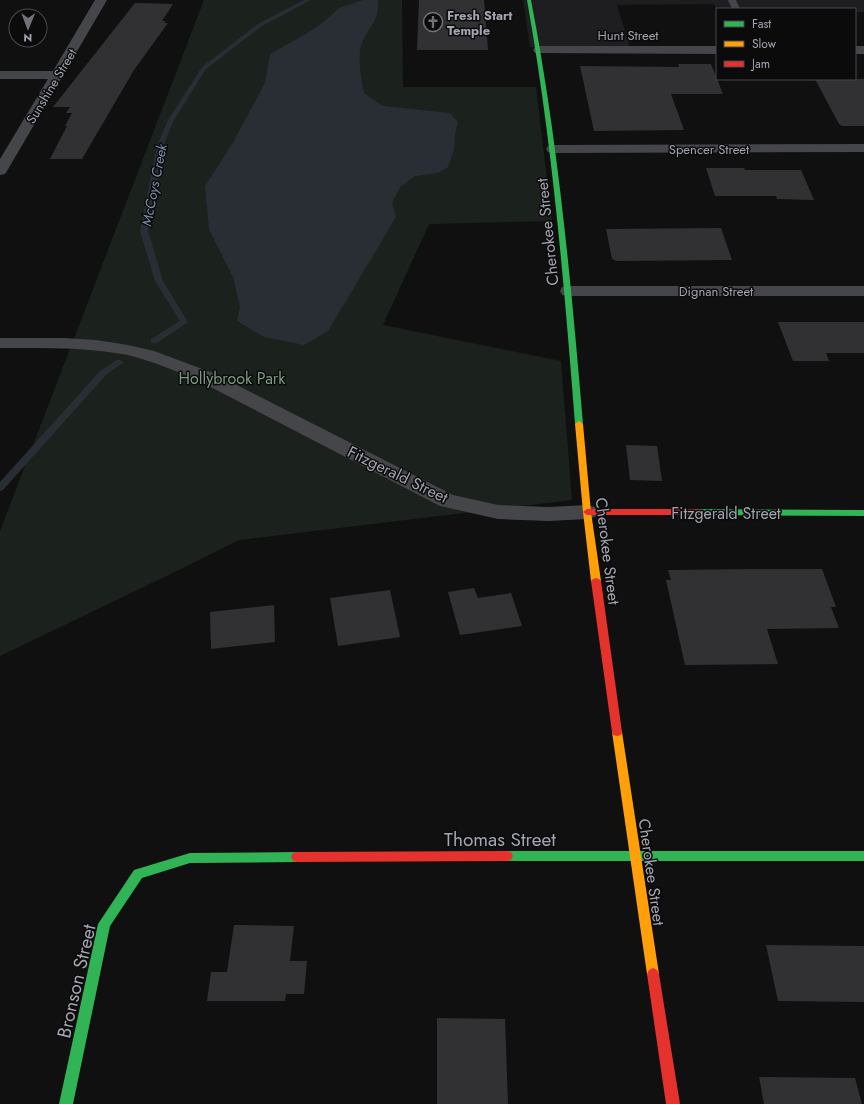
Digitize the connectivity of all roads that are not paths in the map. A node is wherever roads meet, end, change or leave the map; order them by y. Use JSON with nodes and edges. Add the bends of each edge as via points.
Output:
{"nodes":[{"id":1,"x":101,"y":0,"type":"edge"},
{"id":2,"x":529,"y":0,"type":"edge"},
{"id":3,"x":539,"y":50,"type":"junction"},
{"id":4,"x":716,"y":50,"type":"edge"},
{"id":5,"x":0,"y":75,"type":"edge"},
{"id":6,"x":58,"y":75,"type":"junction"},
{"id":7,"x":864,"y":148,"type":"edge"},
{"id":8,"x":553,"y":149,"type":"junction"},
{"id":9,"x":0,"y":171,"type":"edge"},
{"id":10,"x":864,"y":291,"type":"edge"},
{"id":11,"x":568,"y":292,"type":"junction"},
{"id":12,"x":0,"y":343,"type":"edge"},
{"id":13,"x":587,"y":512,"type":"junction"},
{"id":14,"x":864,"y":513,"type":"edge"},
{"id":15,"x":634,"y":855,"type":"junction"},
{"id":16,"x":864,"y":856,"type":"edge"},
{"id":17,"x":138,"y":874,"type":"joint"},
{"id":18,"x":66,"y":1104,"type":"edge"},
{"id":19,"x":673,"y":1104,"type":"edge"}],
"edges":[{"from":1,"to":6,"type":"street","name":"Sunshine Street"},
{"from":2,"to":3,"type":"street","name":"Cherokee Street"},
{"from":3,"to":4,"type":"street","name":"Hunt Street"},
{"from":3,"to":8,"type":"street","name":"Cherokee Street"},
{"from":5,"to":6,"type":"street"},
{"from":6,"to":9,"type":"street","name":"Sunshine Street"},
{"from":7,"to":8,"type":"street","name":"Spencer Street"},
{"from":8,"to":11,"type":"street","name":"Cherokee Street"},
{"from":10,"to":11,"type":"street","name":"Dignan Street"},
{"from":11,"to":13,"type":"street","name":"Cherokee Street"},
{"from":12,"to":13,"type":"street","name":"Fitzgerald Street","via":[[66,343],[128,350],[169,362],[206,377],[447,500],[498,512]]},
{"from":13,"to":14,"type":"street","name":"Fitzgerald Street"},
{"from":13,"to":15,"type":"street","name":"Cherokee Street"},
{"from":15,"to":16,"type":"street","name":"Thomas Street"},
{"from":15,"to":17,"type":"street","name":"Thomas Street","via":[[190,858]]},
{"from":15,"to":19,"type":"street","name":"Cherokee Street"},
{"from":17,"to":18,"type":"street","name":"Bronson Street","via":[[104,924]]}]}
